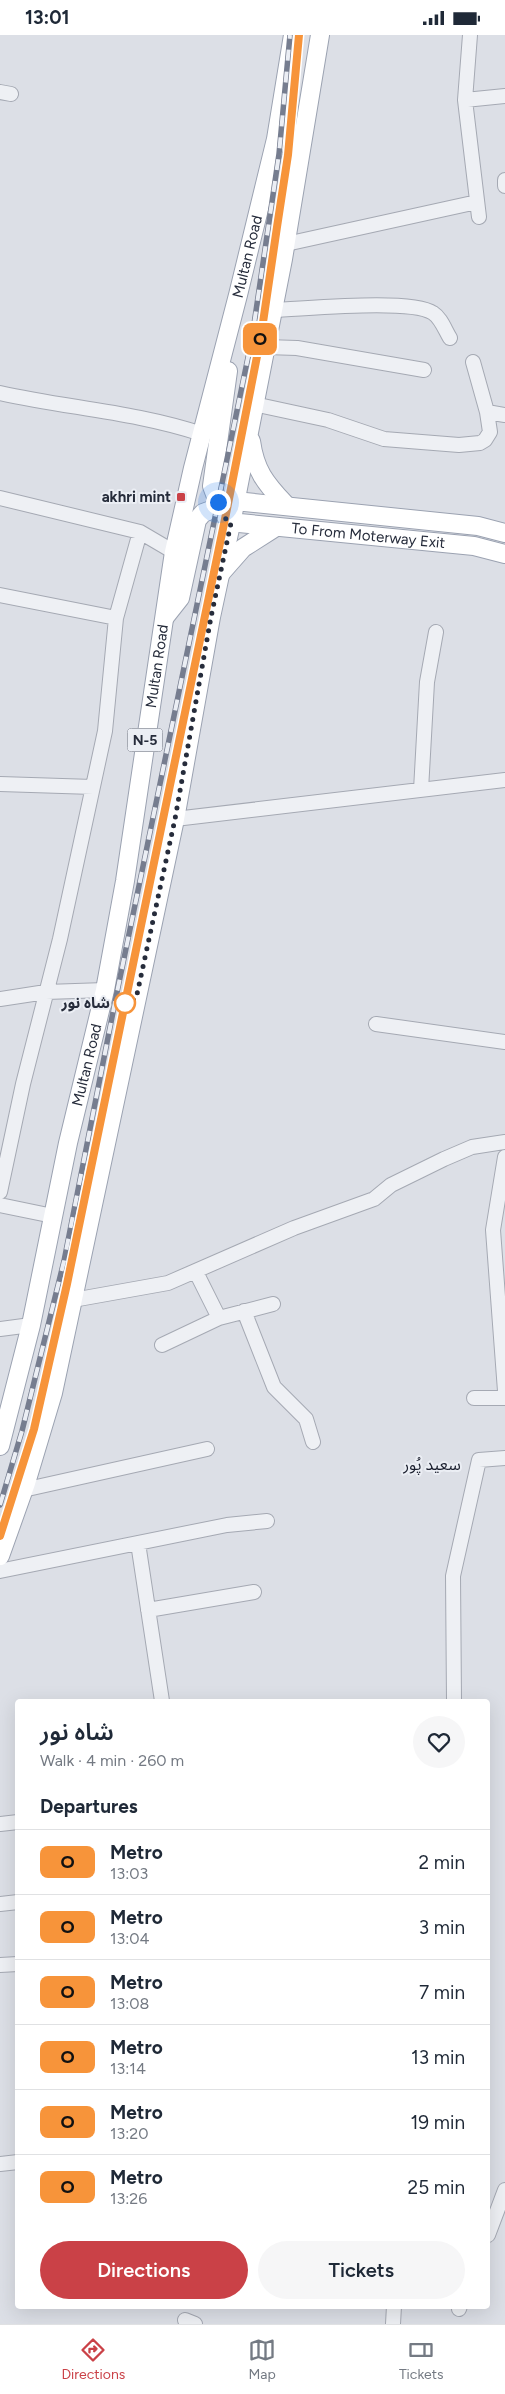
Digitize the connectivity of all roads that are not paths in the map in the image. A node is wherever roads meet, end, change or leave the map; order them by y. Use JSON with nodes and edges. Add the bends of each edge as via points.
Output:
{"nodes":[{"id":1,"x":294,"y":35,"type":"edge"},
{"id":2,"x":320,"y":35,"type":"edge"},
{"id":3,"x":470,"y":35,"type":"edge"},
{"id":4,"x":505,"y":96,"type":"edge"},
{"id":5,"x":465,"y":100,"type":"junction"},
{"id":6,"x":505,"y":180,"type":"edge"},
{"id":7,"x":505,"y":186,"type":"edge"},
{"id":8,"x":477,"y":202,"type":"junction"},
{"id":9,"x":479,"y":217,"type":"dead end"},
{"id":10,"x":286,"y":244,"type":"junction"},
{"id":11,"x":273,"y":310,"type":"junction"},
{"id":12,"x":450,"y":338,"type":"dead end"},
{"id":13,"x":225,"y":346,"type":"junction"},
{"id":14,"x":266,"y":347,"type":"junction"},
{"id":15,"x":472,"y":362,"type":"dead end"},
{"id":16,"x":424,"y":370,"type":"dead end"},
{"id":17,"x":0,"y":393,"type":"edge"},
{"id":18,"x":254,"y":404,"type":"junction"},
{"id":19,"x":487,"y":412,"type":"junction"},
{"id":20,"x":505,"y":415,"type":"edge"},
{"id":21,"x":250,"y":428,"type":"junction"},
{"id":22,"x":202,"y":434,"type":"junction"},
{"id":23,"x":0,"y":498,"type":"edge"},
{"id":24,"x":227,"y":503,"type":"junction"},
{"id":25,"x":285,"y":504,"type":"junction"},
{"id":26,"x":231,"y":523,"type":"junction"},
{"id":27,"x":276,"y":527,"type":"junction"},
{"id":28,"x":140,"y":532,"type":"junction"},
{"id":29,"x":505,"y":533,"type":"edge"},
{"id":30,"x":174,"y":552,"type":"junction"},
{"id":31,"x":505,"y":554,"type":"edge"},
{"id":32,"x":220,"y":573,"type":"junction"},
{"id":33,"x":0,"y":595,"type":"edge"},
{"id":34,"x":116,"y":618,"type":"junction"},
{"id":35,"x":163,"y":619,"type":"junction"},
{"id":36,"x":436,"y":632,"type":"dead end"},
{"id":37,"x":505,"y":780,"type":"edge"},
{"id":38,"x":0,"y":783,"type":"edge"},
{"id":39,"x":93,"y":787,"type":"junction"},
{"id":40,"x":421,"y":790,"type":"junction"},
{"id":41,"x":175,"y":819,"type":"junction"},
{"id":42,"x":105,"y":990,"type":"junction"},
{"id":43,"x":46,"y":992,"type":"junction"},
{"id":44,"x":0,"y":999,"type":"edge"},
{"id":45,"x":376,"y":1024,"type":"dead end"},
{"id":46,"x":505,"y":1042,"type":"edge"},
{"id":47,"x":505,"y":1142,"type":"edge"},
{"id":48,"x":505,"y":1157,"type":"edge"},
{"id":49,"x":0,"y":1192,"type":"edge"},
{"id":50,"x":0,"y":1205,"type":"edge"},
{"id":51,"x":53,"y":1216,"type":"junction"},
{"id":52,"x":196,"y":1272,"type":"junction"},
{"id":53,"x":72,"y":1300,"type":"junction"},
{"id":54,"x":273,"y":1304,"type":"dead end"},
{"id":55,"x":244,"y":1311,"type":"junction"},
{"id":56,"x":219,"y":1318,"type":"junction"},
{"id":57,"x":31,"y":1325,"type":"junction"},
{"id":58,"x":0,"y":1329,"type":"edge"},
{"id":59,"x":162,"y":1345,"type":"dead end"},
{"id":60,"x":505,"y":1391,"type":"edge"},
{"id":61,"x":474,"y":1398,"type":"dead end"},
{"id":62,"x":505,"y":1398,"type":"edge"},
{"id":63,"x":313,"y":1441,"type":"dead end"},
{"id":64,"x":0,"y":1446,"type":"edge"},
{"id":65,"x":207,"y":1449,"type":"dead end"},
{"id":66,"x":505,"y":1458,"type":"edge"},
{"id":67,"x":23,"y":1490,"type":"junction"},
{"id":68,"x":266,"y":1521,"type":"dead end"},
{"id":69,"x":138,"y":1543,"type":"junction"},
{"id":70,"x":0,"y":1556,"type":"edge"},
{"id":71,"x":0,"y":1571,"type":"edge"},
{"id":72,"x":254,"y":1592,"type":"dead end"},
{"id":73,"x":148,"y":1610,"type":"junction"},
{"id":74,"x":162,"y":1699,"type":"edge"},
{"id":75,"x":454,"y":1699,"type":"edge"},
{"id":76,"x":15,"y":1823,"type":"edge"},
{"id":77,"x":0,"y":1824,"type":"edge"},
{"id":78,"x":15,"y":1902,"type":"edge"},
{"id":79,"x":0,"y":1903,"type":"edge"},
{"id":80,"x":15,"y":1964,"type":"edge"},
{"id":81,"x":0,"y":1965,"type":"edge"},
{"id":82,"x":15,"y":2162,"type":"edge"},
{"id":83,"x":0,"y":2164,"type":"edge"},
{"id":84,"x":505,"y":2190,"type":"edge"},
{"id":85,"x":490,"y":2230,"type":"edge"},
{"id":86,"x":394,"y":2309,"type":"edge"},
{"id":87,"x":393,"y":2324,"type":"edge"}],
"edges":[{"from":1,"to":13,"type":"main road","name":"Multan Road","number":"N-5","via":[[276,139]]},
{"from":2,"to":10,"type":"main road"},
{"from":3,"to":5,"type":"street"},
{"from":4,"to":5,"type":"street"},
{"from":5,"to":8,"type":"street"},
{"from":6,"to":7,"type":"street"},
{"from":8,"to":9,"type":"street"},
{"from":8,"to":10,"type":"street"},
{"from":10,"to":11,"type":"main road"},
{"from":11,"to":12,"type":"street","via":[[398,304],[422,307],[434,313]]},
{"from":11,"to":14,"type":"main road"},
{"from":13,"to":22,"type":"main road","name":"Multan Road","number":"N-5"},
{"from":13,"to":24,"type":"main road","via":[[228,373],[212,486]]},
{"from":14,"to":16,"type":"street","via":[[297,348]]},
{"from":14,"to":18,"type":"main road"},
{"from":15,"to":19,"type":"street"},
{"from":17,"to":22,"type":"street","via":[[166,422]]},
{"from":18,"to":19,"type":"street","via":[[328,420],[384,439],[459,445],[485,440],[490,432]]},
{"from":18,"to":21,"type":"main road"},
{"from":19,"to":20,"type":"street"},
{"from":21,"to":24,"type":"main road"},
{"from":21,"to":25,"type":"main road","via":[[254,463],[268,487]]},
{"from":22,"to":30,"type":"main road","name":"Multan Road","number":"N-5"},
{"from":23,"to":28,"type":"street"},
{"from":24,"to":25,"type":"main road","name":"To From Moterway Exit"},
{"from":24,"to":26,"type":"main road"},
{"from":24,"to":35,"type":"main road","via":[[203,513],[197,520],[180,598]]},
{"from":25,"to":29,"type":"main road","name":"To From Moterway Exit","via":[[478,526]]},
{"from":26,"to":27,"type":"main road","name":"To From Moterway Exit"},
{"from":26,"to":32,"type":"main road"},
{"from":27,"to":31,"type":"main road","name":"To From Moterway Exit","via":[[474,546]]},
{"from":27,"to":32,"type":"main road","via":[[243,548]]},
{"from":28,"to":30,"type":"street"},
{"from":28,"to":34,"type":"street"},
{"from":30,"to":35,"type":"main road","name":"Multan Road","number":"N-5"},
{"from":32,"to":41,"type":"main road"},
{"from":33,"to":34,"type":"street"},
{"from":34,"to":39,"type":"street","via":[[105,731]]},
{"from":35,"to":42,"type":"main road","name":"Multan Road","number":"N-5","via":[[125,881]]},
{"from":36,"to":40,"type":"street","via":[[427,682]]},
{"from":37,"to":40,"type":"street"},
{"from":38,"to":39,"type":"street"},
{"from":39,"to":43,"type":"street"},
{"from":40,"to":41,"type":"street"},
{"from":41,"to":53,"type":"main road"},
{"from":42,"to":43,"type":"street"},
{"from":42,"to":51,"type":"main road","name":"Multan Road","number":"N-5"},
{"from":43,"to":44,"type":"street"},
{"from":43,"to":49,"type":"street"},
{"from":45,"to":46,"type":"street"},
{"from":47,"to":52,"type":"street","via":[[472,1147],[391,1185],[374,1199],[294,1228]]},
{"from":48,"to":60,"type":"street","via":[[494,1230]]},
{"from":50,"to":51,"type":"street"},
{"from":51,"to":57,"type":"main road","name":"Multan Road","number":"N-5"},
{"from":52,"to":53,"type":"street","via":[[168,1283]]},
{"from":52,"to":56,"type":"street"},
{"from":53,"to":67,"type":"main road","via":[[52,1393]]},
{"from":54,"to":55,"type":"street"},
{"from":55,"to":56,"type":"street"},
{"from":55,"to":63,"type":"street","via":[[274,1387],[306,1419]]},
{"from":56,"to":59,"type":"street"},
{"from":57,"to":58,"type":"street"},
{"from":57,"to":64,"type":"main road","name":"Multan Road","number":"N-5"},
{"from":61,"to":62,"type":"street"},
{"from":65,"to":67,"type":"street"},
{"from":66,"to":75,"type":"street","via":[[479,1460],[453,1576]]},
{"from":67,"to":70,"type":"main road"},
{"from":68,"to":69,"type":"street","via":[[227,1525]]},
{"from":69,"to":71,"type":"street"},
{"from":69,"to":73,"type":"street"},
{"from":72,"to":73,"type":"street"},
{"from":73,"to":74,"type":"street"},
{"from":76,"to":77,"type":"street"},
{"from":78,"to":79,"type":"street"},
{"from":80,"to":81,"type":"street"},
{"from":82,"to":83,"type":"street"},
{"from":84,"to":85,"type":"street"},
{"from":86,"to":87,"type":"street"}]}
